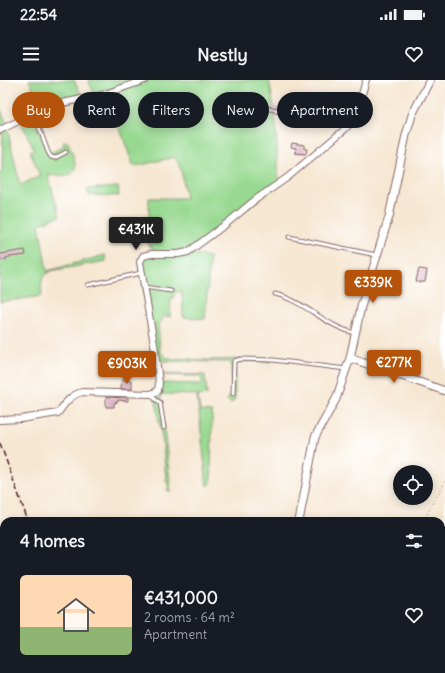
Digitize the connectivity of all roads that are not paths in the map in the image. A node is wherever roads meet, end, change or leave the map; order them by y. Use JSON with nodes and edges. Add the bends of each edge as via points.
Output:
{"nodes":[{"id":1,"x":144,"y":80,"type":"edge"},
{"id":2,"x":366,"y":80,"type":"edge"},
{"id":3,"x":430,"y":80,"type":"edge"},
{"id":4,"x":65,"y":102,"type":"edge"},
{"id":5,"x":12,"y":124,"type":"edge"},
{"id":6,"x":39,"y":128,"type":"edge"},
{"id":7,"x":0,"y":130,"type":"edge"},
{"id":8,"x":66,"y":152,"type":"dead end"},
{"id":9,"x":289,"y":236,"type":"dead end"},
{"id":10,"x":378,"y":256,"type":"junction"},
{"id":11,"x":142,"y":273,"type":"junction"},
{"id":12,"x":88,"y":285,"type":"dead end"},
{"id":13,"x":144,"y":287,"type":"junction"},
{"id":14,"x":171,"y":291,"type":"dead end"},
{"id":15,"x":275,"y":294,"type":"dead end"},
{"id":16,"x":356,"y":333,"type":"junction"},
{"id":17,"x":350,"y":358,"type":"junction"},
{"id":18,"x":346,"y":369,"type":"junction"},
{"id":19,"x":445,"y":391,"type":"edge"},
{"id":20,"x":151,"y":394,"type":"junction"},
{"id":21,"x":233,"y":394,"type":"dead end"},
{"id":22,"x":0,"y":420,"type":"edge"},
{"id":23,"x":164,"y":428,"type":"dead end"},
{"id":24,"x":300,"y":517,"type":"edge"}],
"edges":[{"from":1,"to":4,"type":"street","via":[[102,95]]},
{"from":2,"to":11,"type":"street","via":[[355,119],[344,130],[288,177],[188,252],[143,256],[140,262]]},
{"from":3,"to":10,"type":"street","via":[[412,115],[406,135]]},
{"from":5,"to":7,"type":"street"},
{"from":6,"to":8,"type":"lane","via":[[51,157],[55,158]]},
{"from":9,"to":10,"type":"lane"},
{"from":10,"to":16,"type":"street","via":[[361,307]]},
{"from":11,"to":12,"type":"lane"},
{"from":11,"to":13,"type":"street"},
{"from":13,"to":14,"type":"lane"},
{"from":13,"to":20,"type":"street","via":[[159,384],[158,391]]},
{"from":15,"to":16,"type":"lane","via":[[290,299],[338,327]]},
{"from":16,"to":17,"type":"street"},
{"from":17,"to":18,"type":"street"},
{"from":17,"to":19,"type":"street"},
{"from":18,"to":21,"type":"lane","via":[[273,360],[241,359],[234,361]]},
{"from":18,"to":24,"type":"street","via":[[336,399],[315,437]]},
{"from":20,"to":22,"type":"street","via":[[82,392],[67,401],[58,413]]},
{"from":20,"to":23,"type":"lane","via":[[160,402]]}]}
